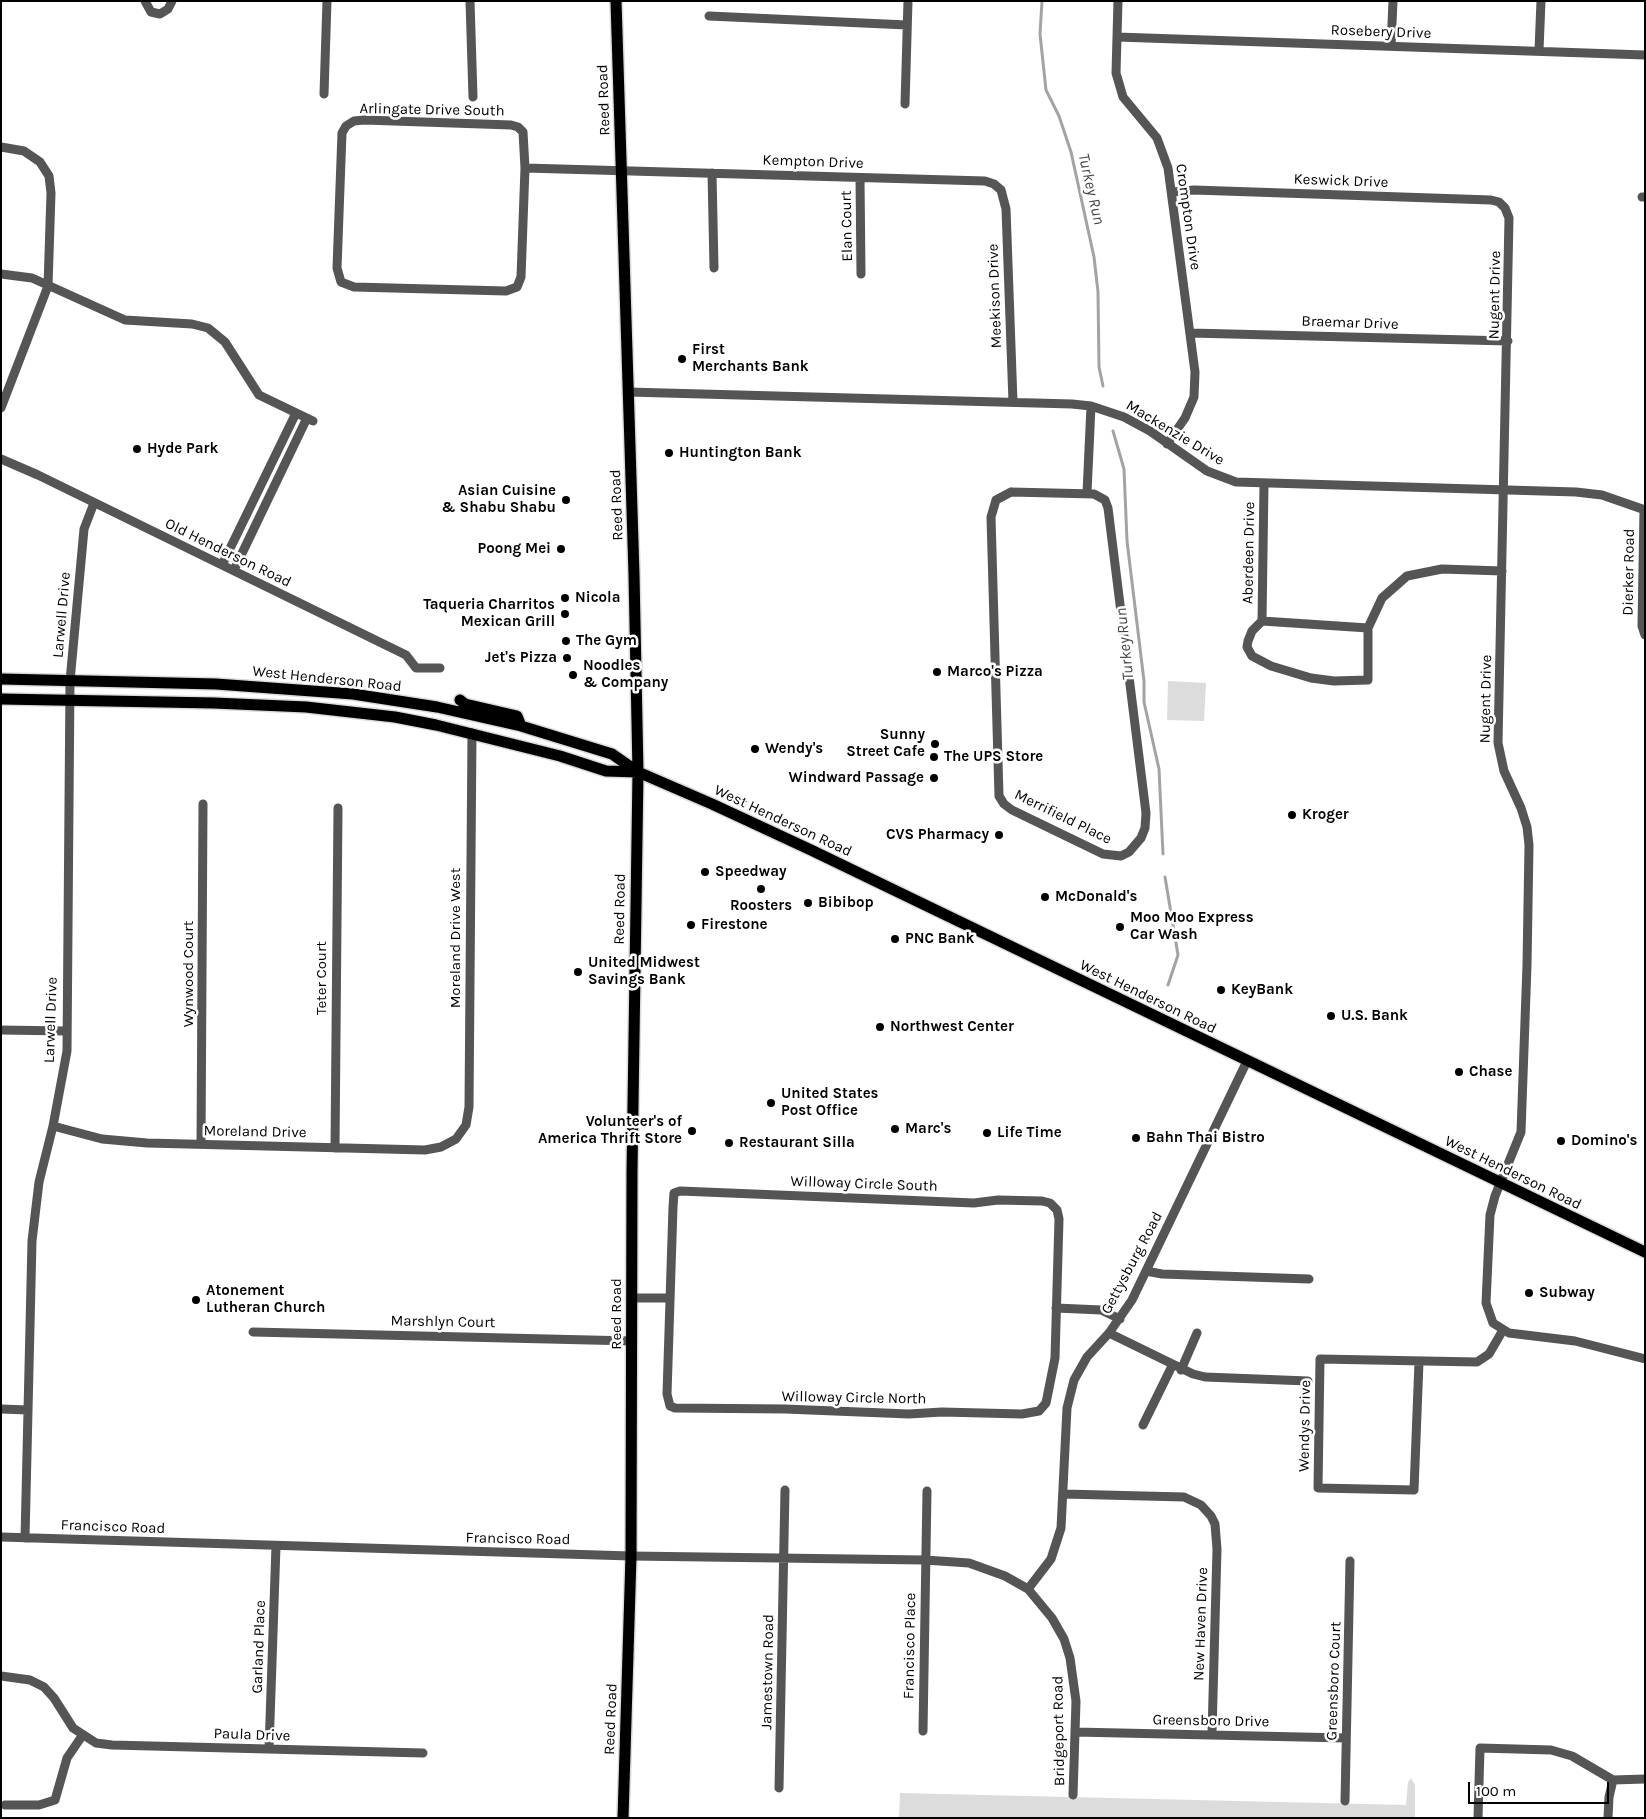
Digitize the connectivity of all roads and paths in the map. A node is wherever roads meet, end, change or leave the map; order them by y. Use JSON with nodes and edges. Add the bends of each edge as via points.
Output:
{"nodes":[{"id":1,"x":144,"y":1,"type":"edge"},
{"id":2,"x":172,"y":1,"type":"edge"},
{"id":3,"x":327,"y":1,"type":"edge"},
{"id":4,"x":470,"y":1,"type":"edge"},
{"id":5,"x":616,"y":1,"type":"edge"},
{"id":6,"x":908,"y":1,"type":"edge"},
{"id":7,"x":1118,"y":1,"type":"edge"},
{"id":8,"x":1393,"y":1,"type":"edge"},
{"id":9,"x":1541,"y":1,"type":"edge"},
{"id":10,"x":709,"y":16,"type":"dead end"},
{"id":11,"x":907,"y":24,"type":"junction"},
{"id":12,"x":1117,"y":37,"type":"junction"},
{"id":13,"x":1391,"y":46,"type":"junction"},
{"id":14,"x":1539,"y":50,"type":"junction"},
{"id":15,"x":1645,"y":55,"type":"edge"},
{"id":16,"x":324,"y":94,"type":"dead end"},
{"id":17,"x":473,"y":98,"type":"dead end"},
{"id":18,"x":905,"y":104,"type":"dead end"},
{"id":19,"x":1,"y":147,"type":"edge"},
{"id":20,"x":525,"y":168,"type":"junction"},
{"id":21,"x":621,"y":171,"type":"junction"},
{"id":22,"x":712,"y":173,"type":"junction"},
{"id":23,"x":860,"y":178,"type":"junction"},
{"id":24,"x":1001,"y":190,"type":"joint"},
{"id":25,"x":1173,"y":192,"type":"junction"},
{"id":26,"x":1505,"y":208,"type":"joint"},
{"id":27,"x":714,"y":268,"type":"dead end"},
{"id":28,"x":1,"y":274,"type":"edge"},
{"id":29,"x":861,"y":274,"type":"dead end"},
{"id":30,"x":48,"y":286,"type":"junction"},
{"id":31,"x":1191,"y":333,"type":"junction"},
{"id":32,"x":1508,"y":341,"type":"junction"},
{"id":33,"x":628,"y":392,"type":"junction"},
{"id":34,"x":1013,"y":402,"type":"junction"},
{"id":35,"x":1091,"y":406,"type":"junction"},
{"id":36,"x":1,"y":408,"type":"edge"},
{"id":37,"x":296,"y":414,"type":"junction"},
{"id":38,"x":1167,"y":444,"type":"junction"},
{"id":39,"x":1,"y":459,"type":"edge"},
{"id":40,"x":1264,"y":484,"type":"junction"},
{"id":41,"x":1504,"y":491,"type":"junction"},
{"id":42,"x":1087,"y":493,"type":"junction"},
{"id":43,"x":94,"y":503,"type":"junction"},
{"id":44,"x":1644,"y":510,"type":"edge"},
{"id":45,"x":222,"y":565,"type":"junction"},
{"id":46,"x":234,"y":570,"type":"junction"},
{"id":47,"x":1502,"y":571,"type":"junction"},
{"id":48,"x":1262,"y":622,"type":"junction"},
{"id":49,"x":1368,"y":628,"type":"junction"},
{"id":50,"x":1645,"y":635,"type":"edge"},
{"id":51,"x":440,"y":668,"type":"dead end"},
{"id":52,"x":1,"y":680,"type":"edge"},
{"id":53,"x":70,"y":681,"type":"junction"},
{"id":54,"x":1,"y":699,"type":"edge"},
{"id":55,"x":70,"y":700,"type":"junction"},
{"id":56,"x":460,"y":700,"type":"dead end"},
{"id":57,"x":521,"y":726,"type":"junction"},
{"id":58,"x":472,"y":733,"type":"junction"},
{"id":59,"x":638,"y":772,"type":"junction"},
{"id":60,"x":203,"y":804,"type":"dead end"},
{"id":61,"x":338,"y":808,"type":"dead end"},
{"id":62,"x":1,"y":1030,"type":"edge"},
{"id":63,"x":67,"y":1031,"type":"junction"},
{"id":64,"x":1247,"y":1061,"type":"junction"},
{"id":65,"x":53,"y":1126,"type":"junction"},
{"id":66,"x":456,"y":1139,"type":"joint"},
{"id":67,"x":201,"y":1144,"type":"junction"},
{"id":68,"x":335,"y":1148,"type":"junction"},
{"id":69,"x":1501,"y":1183,"type":"junction"},
{"id":70,"x":1645,"y":1252,"type":"edge"},
{"id":71,"x":1146,"y":1271,"type":"junction"},
{"id":72,"x":1309,"y":1279,"type":"dead end"},
{"id":73,"x":632,"y":1298,"type":"junction"},
{"id":74,"x":669,"y":1298,"type":"junction"},
{"id":75,"x":1056,"y":1308,"type":"junction"},
{"id":76,"x":1120,"y":1319,"type":"junction"},
{"id":77,"x":1503,"y":1330,"type":"junction"},
{"id":78,"x":253,"y":1332,"type":"dead end"},
{"id":79,"x":1109,"y":1333,"type":"junction"},
{"id":80,"x":1197,"y":1333,"type":"dead end"},
{"id":81,"x":632,"y":1341,"type":"junction"},
{"id":82,"x":1645,"y":1359,"type":"edge"},
{"id":83,"x":1418,"y":1362,"type":"junction"},
{"id":84,"x":1172,"y":1366,"type":"junction"},
{"id":85,"x":1181,"y":1370,"type":"junction"},
{"id":86,"x":1308,"y":1380,"type":"dead end"},
{"id":87,"x":1,"y":1409,"type":"edge"},
{"id":88,"x":28,"y":1410,"type":"junction"},
{"id":89,"x":1143,"y":1425,"type":"dead end"},
{"id":90,"x":785,"y":1490,"type":"dead end"},
{"id":91,"x":927,"y":1491,"type":"dead end"},
{"id":92,"x":1064,"y":1494,"type":"junction"},
{"id":93,"x":1,"y":1537,"type":"edge"},
{"id":94,"x":25,"y":1538,"type":"junction"},
{"id":95,"x":276,"y":1546,"type":"junction"},
{"id":96,"x":631,"y":1556,"type":"junction"},
{"id":97,"x":783,"y":1558,"type":"junction"},
{"id":98,"x":925,"y":1560,"type":"junction"},
{"id":99,"x":1350,"y":1561,"type":"dead end"},
{"id":100,"x":1028,"y":1589,"type":"junction"},
{"id":101,"x":1,"y":1676,"type":"edge"},
{"id":102,"x":923,"y":1732,"type":"dead end"},
{"id":103,"x":1075,"y":1732,"type":"junction"},
{"id":104,"x":1212,"y":1734,"type":"junction"},
{"id":105,"x":82,"y":1736,"type":"junction"},
{"id":106,"x":1346,"y":1738,"type":"junction"},
{"id":107,"x":269,"y":1750,"type":"junction"},
{"id":108,"x":423,"y":1753,"type":"dead end"},
{"id":109,"x":1645,"y":1779,"type":"edge"},
{"id":110,"x":1613,"y":1780,"type":"junction"},
{"id":111,"x":779,"y":1788,"type":"dead end"},
{"id":112,"x":1073,"y":1795,"type":"dead end"},
{"id":113,"x":1345,"y":1801,"type":"dead end"},
{"id":114,"x":5,"y":1805,"type":"dead end"},
{"id":115,"x":623,"y":1818,"type":"edge"},
{"id":116,"x":1478,"y":1818,"type":"edge"},
{"id":117,"x":1608,"y":1818,"type":"edge"}],
"edges":[{"from":1,"to":2,"type":"street","via":[[151,12],[160,14],[168,10]]},
{"from":3,"to":16,"type":"street"},
{"from":4,"to":17,"type":"street"},
{"from":5,"to":21,"type":"main road","name":"Reed Road"},
{"from":6,"to":11,"type":"street"},
{"from":7,"to":12,"type":"street","name":"Crompton Drive"},
{"from":8,"to":13,"type":"street"},
{"from":9,"to":14,"type":"street"},
{"from":10,"to":11,"type":"street"},
{"from":11,"to":18,"type":"street"},
{"from":12,"to":13,"type":"street","name":"Rosebery Drive"},
{"from":12,"to":25,"type":"street","name":"Crompton Drive","via":[[1116,72],[1120,88],[1164,151]]},
{"from":13,"to":14,"type":"street","name":"Rosebery Drive"},
{"from":14,"to":15,"type":"street","name":"Rosebery Drive"},
{"from":19,"to":30,"type":"street","via":[[24,151],[40,162],[49,176]]},
{"from":20,"to":20,"type":"street","name":"Arlingate Drive South","via":[[520,282],[512,290],[347,286],[337,276],[342,133],[354,121],[518,127],[525,139]]},
{"from":20,"to":21,"type":"street","name":"Kempton Drive"},
{"from":21,"to":22,"type":"street","name":"Kempton Drive"},
{"from":21,"to":33,"type":"main road","name":"Reed Road"},
{"from":22,"to":23,"type":"street","name":"Kempton Drive"},
{"from":22,"to":27,"type":"street"},
{"from":23,"to":24,"type":"street","name":"Kempton Drive","via":[[985,181]]},
{"from":23,"to":29,"type":"street","name":"Elan Court"},
{"from":24,"to":34,"type":"street","name":"Meekison Drive","via":[[1006,209]]},
{"from":25,"to":26,"type":"street","name":"Keswick Drive","via":[[1194,190],[1491,200]]},
{"from":25,"to":31,"type":"street","name":"Crompton Drive"},
{"from":26,"to":32,"type":"street","name":"Nugent Drive","via":[[1510,218]]},
{"from":28,"to":30,"type":"street","via":[[32,278]]},
{"from":30,"to":36,"type":"street"},
{"from":30,"to":37,"type":"street","via":[[124,320],[208,328],[225,342],[259,394]]},
{"from":31,"to":32,"type":"street","name":"Braemar Drive"},
{"from":31,"to":38,"type":"street","name":"Crompton Drive","via":[[1194,397],[1185,418]]},
{"from":32,"to":41,"type":"street","name":"Nugent Drive"},
{"from":33,"to":34,"type":"street","name":"Mackenzie Drive"},
{"from":33,"to":59,"type":"main road","name":"Reed Road"},
{"from":34,"to":35,"type":"street","name":"Mackenzie Drive"},
{"from":35,"to":38,"type":"street","name":"Mackenzie Drive","via":[[1124,417]]},
{"from":35,"to":42,"type":"street"},
{"from":37,"to":45,"type":"street"},
{"from":37,"to":46,"type":"street","via":[[310,420]]},
{"from":38,"to":40,"type":"street","name":"Mackenzie Drive","via":[[1216,476],[1236,482]]},
{"from":39,"to":43,"type":"street","name":"Old Henderson Road"},
{"from":40,"to":41,"type":"street","name":"Mackenzie Drive"},
{"from":40,"to":48,"type":"street","name":"Aberdeen Drive"},
{"from":41,"to":44,"type":"street","name":"Mackenzie Drive","via":[[1602,495]]},
{"from":41,"to":47,"type":"street","name":"Nugent Drive"},
{"from":42,"to":42,"type":"street","name":"Merrifield Place","via":[[1100,496],[1108,508],[1145,804],[1145,828],[1140,838],[1129,852],[1117,857],[1103,854],[1012,810],[1001,800],[998,791],[993,505],[1000,496],[1011,492]]},
{"from":43,"to":45,"type":"street","name":"Old Henderson Road"},
{"from":43,"to":53,"type":"street","name":"Larwell Drive","via":[[84,529]]},
{"from":44,"to":50,"type":"street","name":"Dierker Road","via":[[1642,626]]},
{"from":45,"to":46,"type":"street","name":"Old Henderson Road"},
{"from":46,"to":51,"type":"street","name":"Old Henderson Road","via":[[406,655],[416,668]]},
{"from":47,"to":49,"type":"street","name":"Aberdeen Drive","via":[[1442,569],[1408,576],[1382,598]]},
{"from":47,"to":69,"type":"street","name":"Nugent Drive","via":[[1498,743],[1504,771],[1527,827],[1529,845],[1523,1109],[1518,1143]]},
{"from":48,"to":49,"type":"street","name":"Aberdeen Drive"},
{"from":48,"to":49,"type":"street","name":"Aberdeen Drive","via":[[1252,631],[1248,641],[1252,656],[1271,666],[1334,681],[1368,680]]},
{"from":52,"to":53,"type":"main road","name":"West Henderson Road"},
{"from":53,"to":55,"type":"street","name":"Larwell Drive"},
{"from":53,"to":57,"type":"main road","name":"West Henderson Road","via":[[310,689],[404,701]]},
{"from":54,"to":55,"type":"main road","name":"West Henderson Road"},
{"from":55,"to":58,"type":"main road","name":"West Henderson Road","via":[[306,707],[395,718]]},
{"from":55,"to":63,"type":"street","name":"Larwell Drive"},
{"from":56,"to":57,"type":"main road","via":[[517,716]]},
{"from":57,"to":59,"type":"main road","name":"West Henderson Road","via":[[612,754]]},
{"from":58,"to":59,"type":"main road","name":"West Henderson Road","via":[[606,771]]},
{"from":58,"to":66,"type":"street","name":"Moreland Drive West","via":[[469,1108],[466,1125]]},
{"from":59,"to":64,"type":"main road","name":"West Henderson Road","via":[[811,850]]},
{"from":59,"to":73,"type":"main road","name":"Reed Road"},
{"from":60,"to":67,"type":"street","name":"Wynwood Court"},
{"from":61,"to":68,"type":"street","name":"Teter Court"},
{"from":62,"to":63,"type":"street"},
{"from":63,"to":65,"type":"street","name":"Larwell Drive","via":[[67,1051]]},
{"from":64,"to":69,"type":"main road","name":"West Henderson Road"},
{"from":64,"to":71,"type":"street","name":"Gettysburg Road"},
{"from":65,"to":67,"type":"street","name":"Moreland Drive","via":[[124,1142]]},
{"from":65,"to":88,"type":"street","name":"Larwell Drive","via":[[39,1182],[32,1241]]},
{"from":66,"to":68,"type":"street","name":"Moreland Drive","via":[[441,1147],[424,1150]]},
{"from":67,"to":68,"type":"street","name":"Moreland Drive"},
{"from":69,"to":70,"type":"main road","name":"West Henderson Road"},
{"from":69,"to":77,"type":"street","via":[[1490,1215],[1486,1302],[1493,1323]]},
{"from":71,"to":72,"type":"street"},
{"from":71,"to":76,"type":"street","name":"Gettysburg Road"},
{"from":73,"to":74,"type":"street"},
{"from":73,"to":81,"type":"main road","name":"Reed Road"},
{"from":74,"to":75,"type":"street","name":"Willoway Circle North","via":[[667,1394],[670,1406],[854,1413],[1022,1414],[1039,1410],[1046,1402],[1053,1377]]},
{"from":74,"to":75,"type":"street","name":"Willoway Circle South","via":[[674,1193],[712,1191],[974,1203],[998,1200],[1050,1203],[1059,1219]]},
{"from":75,"to":76,"type":"street","via":[[1101,1310]]},
{"from":76,"to":79,"type":"street","name":"Gettysburg Road"},
{"from":77,"to":82,"type":"street","via":[[1575,1341]]},
{"from":77,"to":83,"type":"street","name":"Wendys Drive","via":[[1489,1354],[1477,1362]]},
{"from":78,"to":81,"type":"street","name":"Marshlyn Court"},
{"from":79,"to":84,"type":"street"},
{"from":79,"to":92,"type":"street","name":"Gettysburg Road","via":[[1087,1357],[1074,1380],[1068,1401]]},
{"from":80,"to":85,"type":"street"},
{"from":81,"to":96,"type":"main road","name":"Reed Road"},
{"from":83,"to":83,"type":"street","name":"Wendys Drive","via":[[1414,1490],[1318,1488],[1320,1359]]},
{"from":84,"to":85,"type":"street"},
{"from":84,"to":89,"type":"street"},
{"from":85,"to":86,"type":"street","via":[[1205,1377]]},
{"from":87,"to":88,"type":"street"},
{"from":88,"to":94,"type":"street","name":"Larwell Drive"},
{"from":90,"to":97,"type":"street","name":"Jamestown Road"},
{"from":91,"to":98,"type":"street","name":"Francisco Place"},
{"from":92,"to":100,"type":"street","name":"Gettysburg Road","via":[[1056,1549]]},
{"from":92,"to":104,"type":"street","name":"New Haven Drive","via":[[1184,1497],[1211,1516],[1215,1524],[1217,1549]]},
{"from":93,"to":94,"type":"street","name":"Francisco Road"},
{"from":94,"to":95,"type":"street","name":"Francisco Road"},
{"from":95,"to":96,"type":"street","name":"Francisco Road"},
{"from":95,"to":107,"type":"street","name":"Garland Place"},
{"from":96,"to":97,"type":"street","name":"Francisco Road"},
{"from":96,"to":115,"type":"main road","name":"Reed Road"},
{"from":97,"to":98,"type":"street","name":"Francisco Road"},
{"from":97,"to":111,"type":"street","name":"Jamestown Road"},
{"from":98,"to":100,"type":"street","name":"Francisco Road","via":[[954,1561],[987,1568]]},
{"from":98,"to":102,"type":"street","name":"Francisco Place"},
{"from":99,"to":106,"type":"street","name":"Greensboro Court"},
{"from":100,"to":103,"type":"street","name":"Bridgeport Road","via":[[1064,1638],[1076,1700]]},
{"from":101,"to":105,"type":"street","via":[[30,1680],[44,1687]]},
{"from":103,"to":104,"type":"street","name":"Greensboro Drive"},
{"from":103,"to":112,"type":"street","name":"Bridgeport Road"},
{"from":104,"to":106,"type":"street","name":"Greensboro Drive"},
{"from":105,"to":107,"type":"street","name":"Paula Drive","via":[[96,1743],[112,1745]]},
{"from":105,"to":114,"type":"street","via":[[68,1758],[55,1800],[39,1805]]},
{"from":106,"to":113,"type":"street","name":"Greensboro Court"},
{"from":107,"to":108,"type":"street","name":"Paula Drive"},
{"from":109,"to":110,"type":"street"},
{"from":110,"to":116,"type":"street","via":[[1572,1756],[1551,1750],[1480,1748]]},
{"from":110,"to":117,"type":"street"}]}
